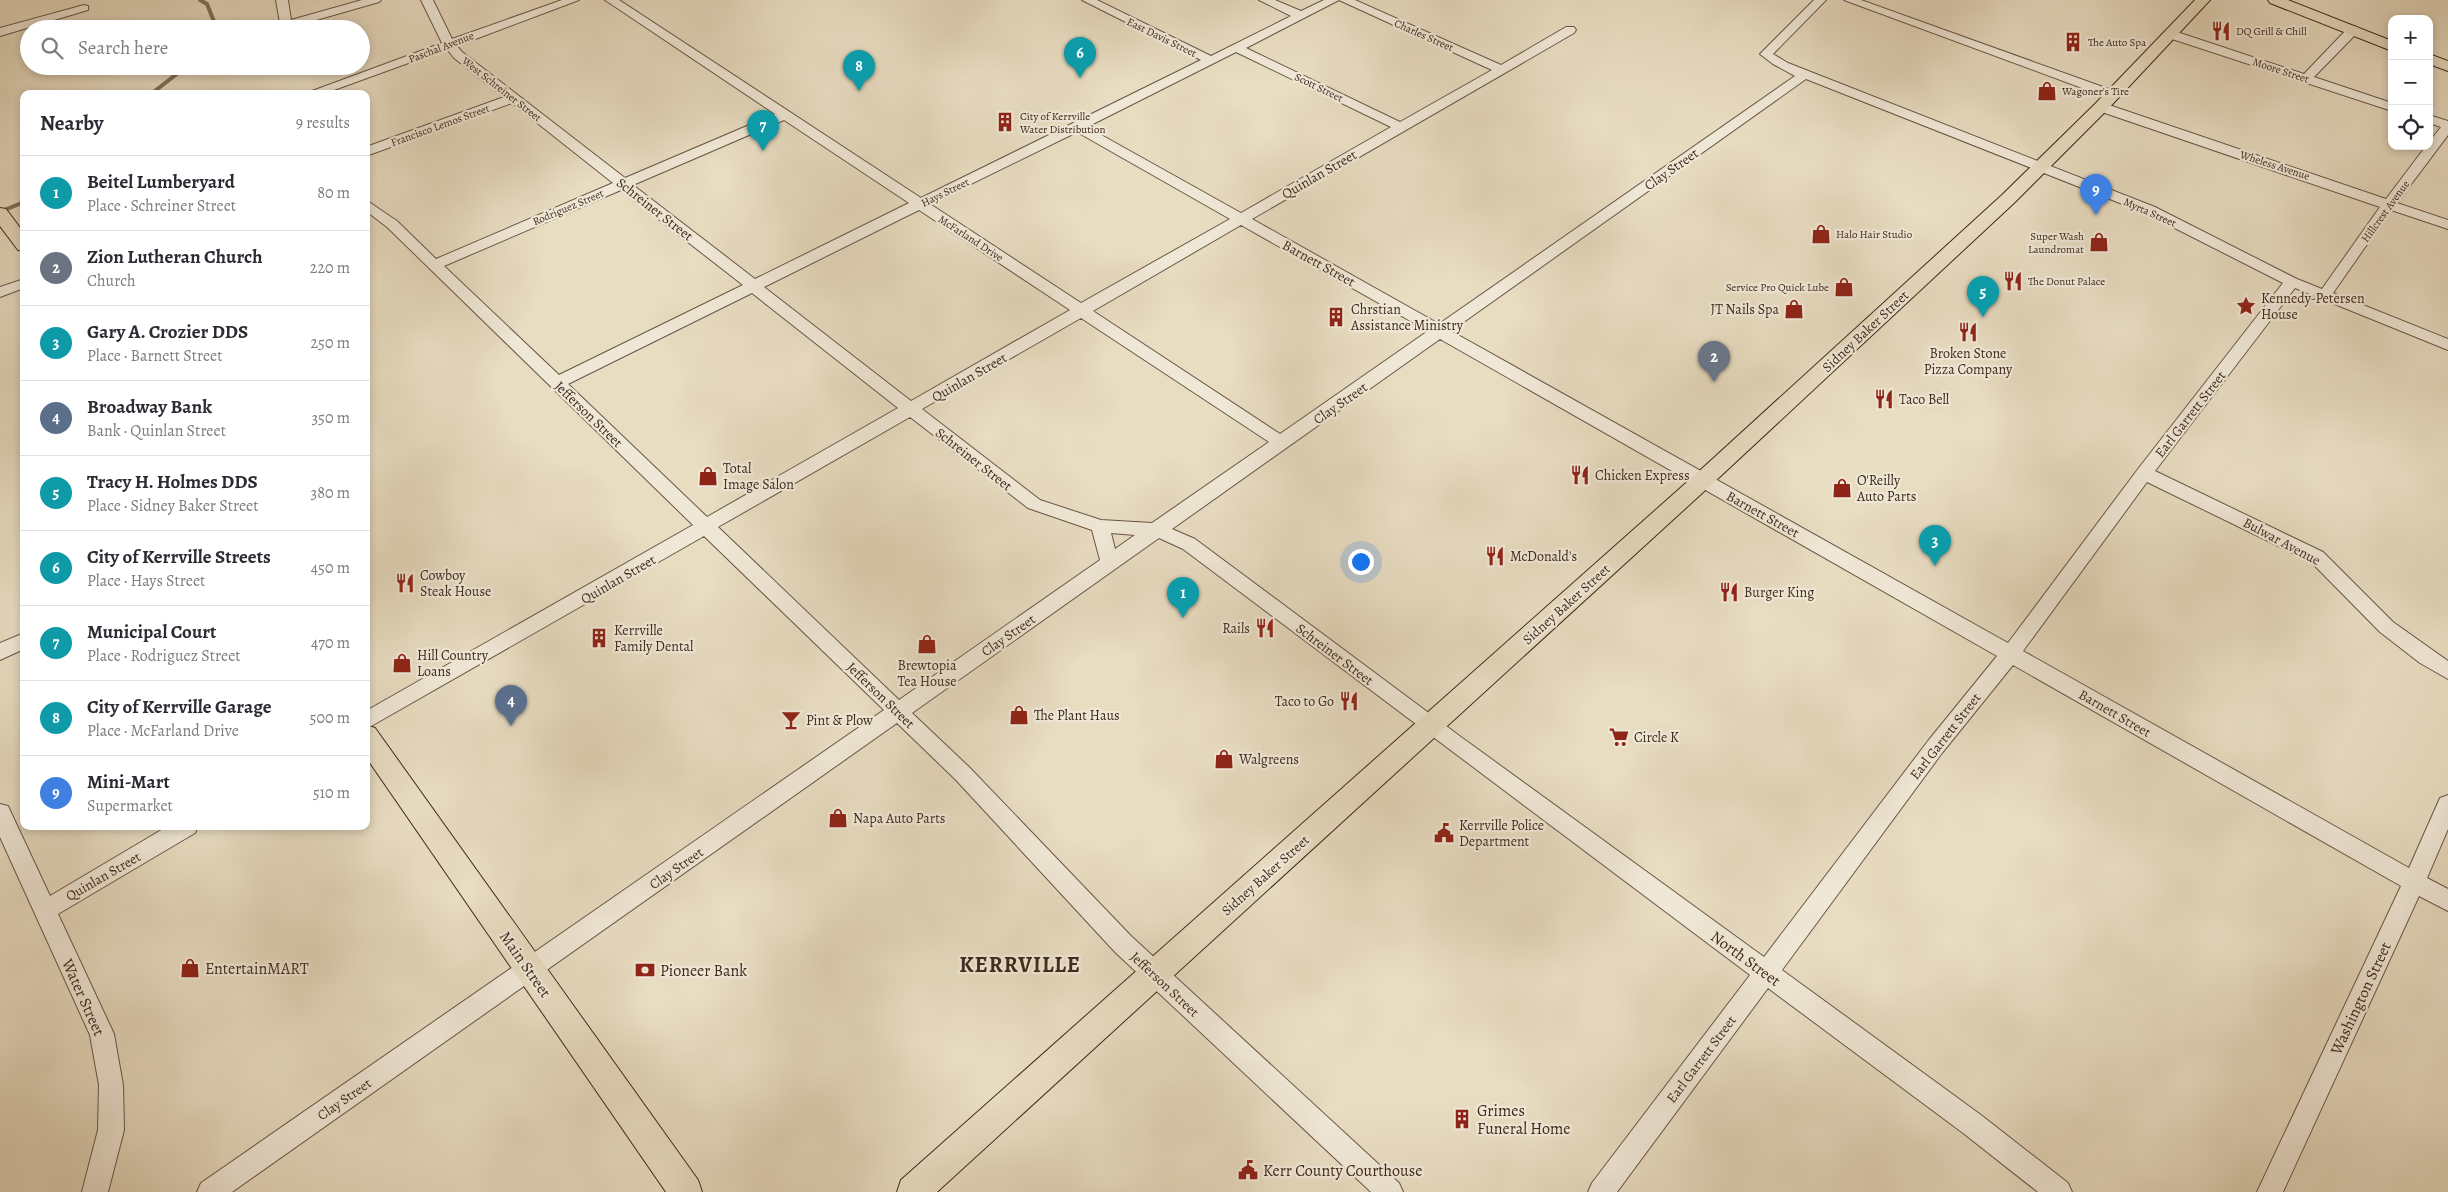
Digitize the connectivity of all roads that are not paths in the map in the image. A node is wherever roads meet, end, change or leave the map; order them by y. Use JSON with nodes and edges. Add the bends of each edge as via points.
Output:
{"nodes":[{"id":1,"x":282,"y":0,"type":"edge"},
{"id":2,"x":375,"y":0,"type":"edge"},
{"id":3,"x":427,"y":0,"type":"edge"},
{"id":4,"x":572,"y":0,"type":"edge"},
{"id":5,"x":611,"y":0,"type":"edge"},
{"id":6,"x":1088,"y":0,"type":"edge"},
{"id":7,"x":1265,"y":0,"type":"edge"},
{"id":8,"x":1333,"y":0,"type":"edge"},
{"id":9,"x":1345,"y":0,"type":"edge"},
{"id":10,"x":1820,"y":0,"type":"edge"},
{"id":11,"x":1850,"y":0,"type":"edge"},
{"id":12,"x":2203,"y":0,"type":"edge"},
{"id":13,"x":2275,"y":0,"type":"edge"},
{"id":14,"x":84,"y":8,"type":"dead end"},
{"id":15,"x":1299,"y":15,"type":"junction"},
{"id":16,"x":42,"y":20,"type":"edge"},
{"id":17,"x":285,"y":20,"type":"edge"},
{"id":18,"x":301,"y":20,"type":"edge"},
{"id":19,"x":20,"y":26,"type":"edge"},
{"id":20,"x":1570,"y":30,"type":"dead end"},
{"id":21,"x":2352,"y":30,"type":"junction"},
{"id":22,"x":0,"y":32,"type":"edge"},
{"id":23,"x":2170,"y":34,"type":"junction"},
{"id":24,"x":2388,"y":44,"type":"edge"},
{"id":25,"x":448,"y":45,"type":"junction"},
{"id":26,"x":1237,"y":48,"type":"junction"},
{"id":27,"x":1210,"y":60,"type":"junction"},
{"id":28,"x":2432,"y":60,"type":"edge"},
{"id":29,"x":2448,"y":66,"type":"edge"},
{"id":30,"x":1503,"y":70,"type":"junction"},
{"id":31,"x":370,"y":73,"type":"edge"},
{"id":32,"x":364,"y":75,"type":"edge"},
{"id":33,"x":1804,"y":75,"type":"junction"},
{"id":34,"x":2306,"y":78,"type":"junction"},
{"id":35,"x":321,"y":90,"type":"edge"},
{"id":36,"x":2113,"y":95,"type":"junction"},
{"id":37,"x":514,"y":98,"type":"junction"},
{"id":38,"x":2388,"y":106,"type":"edge"},
{"id":39,"x":2101,"y":107,"type":"junction"},
{"id":40,"x":784,"y":115,"type":"junction"},
{"id":41,"x":2433,"y":120,"type":"edge"},
{"id":42,"x":548,"y":126,"type":"joint"},
{"id":43,"x":2448,"y":126,"type":"edge"},
{"id":44,"x":1078,"y":127,"type":"junction"},
{"id":45,"x":1402,"y":127,"type":"junction"},
{"id":46,"x":370,"y":151,"type":"edge"},
{"id":47,"x":2040,"y":167,"type":"junction"},
{"id":48,"x":623,"y":184,"type":"junction"},
{"id":49,"x":920,"y":204,"type":"junction"},
{"id":50,"x":2389,"y":204,"type":"junction"},
{"id":51,"x":370,"y":207,"type":"edge"},
{"id":52,"x":0,"y":213,"type":"edge"},
{"id":53,"x":1241,"y":219,"type":"junction"},
{"id":54,"x":2448,"y":225,"type":"edge"},
{"id":55,"x":20,"y":241,"type":"edge"},
{"id":56,"x":434,"y":265,"type":"junction"},
{"id":57,"x":2292,"y":282,"type":"junction"},
{"id":58,"x":20,"y":284,"type":"edge"},
{"id":59,"x":753,"y":286,"type":"junction"},
{"id":60,"x":0,"y":292,"type":"edge"},
{"id":61,"x":2324,"y":296,"type":"junction"},
{"id":62,"x":1084,"y":312,"type":"junction"},
{"id":63,"x":1441,"y":332,"type":"junction"},
{"id":64,"x":2448,"y":345,"type":"edge"},
{"id":65,"x":556,"y":383,"type":"junction"},
{"id":66,"x":911,"y":410,"type":"junction"},
{"id":67,"x":1282,"y":443,"type":"junction"},
{"id":68,"x":2144,"y":473,"type":"junction"},
{"id":69,"x":1703,"y":480,"type":"junction"},
{"id":70,"x":1100,"y":526,"type":"junction"},
{"id":71,"x":706,"y":527,"type":"junction"},
{"id":72,"x":1157,"y":530,"type":"junction"},
{"id":73,"x":1110,"y":563,"type":"junction"},
{"id":74,"x":20,"y":642,"type":"edge"},
{"id":75,"x":0,"y":652,"type":"edge"},
{"id":76,"x":2010,"y":654,"type":"junction"},
{"id":77,"x":2448,"y":671,"type":"edge"},
{"id":78,"x":897,"y":712,"type":"junction"},
{"id":79,"x":370,"y":719,"type":"edge"},
{"id":80,"x":1432,"y":726,"type":"junction"},
{"id":81,"x":370,"y":742,"type":"edge"},
{"id":82,"x":2448,"y":804,"type":"edge"},
{"id":83,"x":0,"y":813,"type":"edge"},
{"id":84,"x":180,"y":830,"type":"edge"},
{"id":85,"x":2414,"y":882,"type":"junction"},
{"id":86,"x":2448,"y":901,"type":"edge"},
{"id":87,"x":44,"y":910,"type":"junction"},
{"id":88,"x":530,"y":970,"type":"junction"},
{"id":89,"x":1766,"y":973,"type":"junction"},
{"id":90,"x":1154,"y":974,"type":"junction"},
{"id":91,"x":95,"y":1192,"type":"edge"},
{"id":92,"x":210,"y":1192,"type":"edge"},
{"id":93,"x":686,"y":1192,"type":"edge"},
{"id":94,"x":913,"y":1192,"type":"edge"},
{"id":95,"x":1390,"y":1192,"type":"edge"},
{"id":96,"x":1601,"y":1192,"type":"edge"},
{"id":97,"x":2059,"y":1192,"type":"edge"},
{"id":98,"x":2270,"y":1192,"type":"edge"}],
"edges":[{"from":1,"to":17,"type":"street"},
{"from":2,"to":18,"type":"street"},
{"from":3,"to":25,"type":"street","name":"West Schreiner Street"},
{"from":4,"to":25,"type":"street","name":"Paschal Avenue"},
{"from":5,"to":40,"type":"street","name":"McFarland Drive"},
{"from":6,"to":27,"type":"street","name":"East Davis Street"},
{"from":7,"to":15,"type":"street"},
{"from":8,"to":15,"type":"street","name":"Hays Street"},
{"from":9,"to":30,"type":"street","name":"Charles Street"},
{"from":10,"to":33,"type":"street","name":"Myrta Street","via":[[1766,54]]},
{"from":11,"to":36,"type":"street"},
{"from":12,"to":23,"type":"main road","name":"Sidney Baker Street"},
{"from":13,"to":21,"type":"main road"},
{"from":14,"to":16,"type":"street"},
{"from":15,"to":26,"type":"street","name":"Hays Street"},
{"from":19,"to":22,"type":"street"},
{"from":20,"to":30,"type":"street","name":"Quinlan Street"},
{"from":21,"to":24,"type":"main road"},
{"from":21,"to":34,"type":"street"},
{"from":23,"to":34,"type":"street","name":"Moore Street"},
{"from":23,"to":36,"type":"main road","name":"Sidney Baker Street"},
{"from":25,"to":31,"type":"street","name":"Paschal Avenue"},
{"from":25,"to":37,"type":"street","name":"West Schreiner Street"},
{"from":26,"to":27,"type":"street","name":"Hays Street"},
{"from":26,"to":45,"type":"street","name":"Scott Street"},
{"from":27,"to":44,"type":"street","name":"Hays Street"},
{"from":28,"to":29,"type":"main road"},
{"from":30,"to":45,"type":"street","name":"Quinlan Street"},
{"from":32,"to":35,"type":"street","name":"Paschal Avenue"},
{"from":33,"to":47,"type":"street","name":"Myrta Street"},
{"from":33,"to":63,"type":"street","name":"Clay Street"},
{"from":34,"to":38,"type":"street","name":"Moore Street"},
{"from":36,"to":39,"type":"main road","name":"Sidney Baker Street"},
{"from":37,"to":42,"type":"street","name":"West Schreiner Street"},
{"from":37,"to":46,"type":"street","name":"Francisco Lemos Street"},
{"from":39,"to":47,"type":"main road","name":"Sidney Baker Street"},
{"from":39,"to":50,"type":"street","name":"Wheless Avenue"},
{"from":40,"to":48,"type":"street","name":"Rodriguez Street"},
{"from":40,"to":49,"type":"street","name":"McFarland Drive"},
{"from":41,"to":43,"type":"street"},
{"from":42,"to":48,"type":"street","name":"Schreiner Street"},
{"from":43,"to":50,"type":"street","name":"Hillcrest Avenue"},
{"from":44,"to":49,"type":"street","name":"Hays Street"},
{"from":44,"to":53,"type":"street","name":"Barnett Street"},
{"from":45,"to":53,"type":"street","name":"Quinlan Street"},
{"from":47,"to":57,"type":"street","name":"Myrta Street","via":[[2150,210]]},
{"from":47,"to":69,"type":"main road","name":"Sidney Baker Street"},
{"from":48,"to":56,"type":"street","name":"Rodriguez Street"},
{"from":48,"to":59,"type":"street","name":"Schreiner Street"},
{"from":49,"to":59,"type":"street","name":"Hays Street"},
{"from":49,"to":62,"type":"street","name":"McFarland Drive"},
{"from":50,"to":54,"type":"street","name":"Wheless Avenue"},
{"from":50,"to":61,"type":"street","name":"Hillcrest Avenue"},
{"from":51,"to":56,"type":"street","name":"Jefferson Street"},
{"from":52,"to":55,"type":"main road"},
{"from":53,"to":62,"type":"street","name":"Quinlan Street"},
{"from":53,"to":63,"type":"street","name":"Barnett Street"},
{"from":56,"to":65,"type":"street","name":"Jefferson Street"},
{"from":57,"to":61,"type":"street","name":"Myrta Street"},
{"from":57,"to":68,"type":"street","name":"Earl Garrett Street"},
{"from":58,"to":60,"type":"street"},
{"from":59,"to":65,"type":"street","name":"Hays Street"},
{"from":59,"to":66,"type":"street","name":"Schreiner Street"},
{"from":61,"to":64,"type":"street","name":"Myrta Street"},
{"from":62,"to":66,"type":"street","name":"Quinlan Street"},
{"from":62,"to":67,"type":"street","name":"McFarland Drive"},
{"from":63,"to":67,"type":"street","name":"Clay Street"},
{"from":63,"to":69,"type":"street","name":"Barnett Street"},
{"from":65,"to":71,"type":"street","name":"Jefferson Street"},
{"from":66,"to":70,"type":"street","name":"Schreiner Street","via":[[1034,504]]},
{"from":66,"to":71,"type":"street","name":"Quinlan Street"},
{"from":67,"to":72,"type":"street","name":"Clay Street"},
{"from":68,"to":76,"type":"street","name":"Earl Garrett Street"},
{"from":68,"to":77,"type":"street","name":"Bulwar Avenue","via":[[2317,557],[2391,631]]},
{"from":69,"to":76,"type":"street","name":"Barnett Street"},
{"from":69,"to":80,"type":"main road","name":"Sidney Baker Street"},
{"from":70,"to":72,"type":"street","name":"Schreiner Street"},
{"from":70,"to":73,"type":"street"},
{"from":71,"to":78,"type":"street","name":"Jefferson Street"},
{"from":71,"to":79,"type":"street","name":"Quinlan Street"},
{"from":72,"to":73,"type":"street","name":"Clay Street"},
{"from":72,"to":80,"type":"street","name":"Schreiner Street","via":[[1189,544]]},
{"from":73,"to":78,"type":"street","name":"Clay Street"},
{"from":74,"to":75,"type":"street"},
{"from":76,"to":85,"type":"street","name":"Barnett Street"},
{"from":76,"to":89,"type":"street","name":"Earl Garrett Street","via":[[1935,747]]},
{"from":78,"to":88,"type":"street","name":"Clay Street"},
{"from":78,"to":90,"type":"street","name":"Jefferson Street","via":[[963,774]]},
{"from":80,"to":89,"type":"street","name":"North Street"},
{"from":80,"to":90,"type":"main road","name":"Sidney Baker Street"},
{"from":81,"to":88,"type":"main road","name":"Main Street"},
{"from":82,"to":85,"type":"street","name":"Washington Street"},
{"from":83,"to":87,"type":"street","name":"Water Street"},
{"from":84,"to":87,"type":"street","name":"Quinlan Street"},
{"from":85,"to":86,"type":"street","name":"Barnett Street"},
{"from":85,"to":98,"type":"street","name":"Washington Street"},
{"from":87,"to":91,"type":"street","name":"Water Street","via":[[91,1008],[107,1057],[111,1130]]},
{"from":88,"to":92,"type":"street","name":"Clay Street"},
{"from":88,"to":93,"type":"main road","name":"Main Street"},
{"from":89,"to":96,"type":"street","name":"Earl Garrett Street"},
{"from":89,"to":97,"type":"street","name":"North Street"},
{"from":90,"to":94,"type":"main road","name":"Sidney Baker Street"},
{"from":90,"to":95,"type":"street","name":"Jefferson Street"}]}
